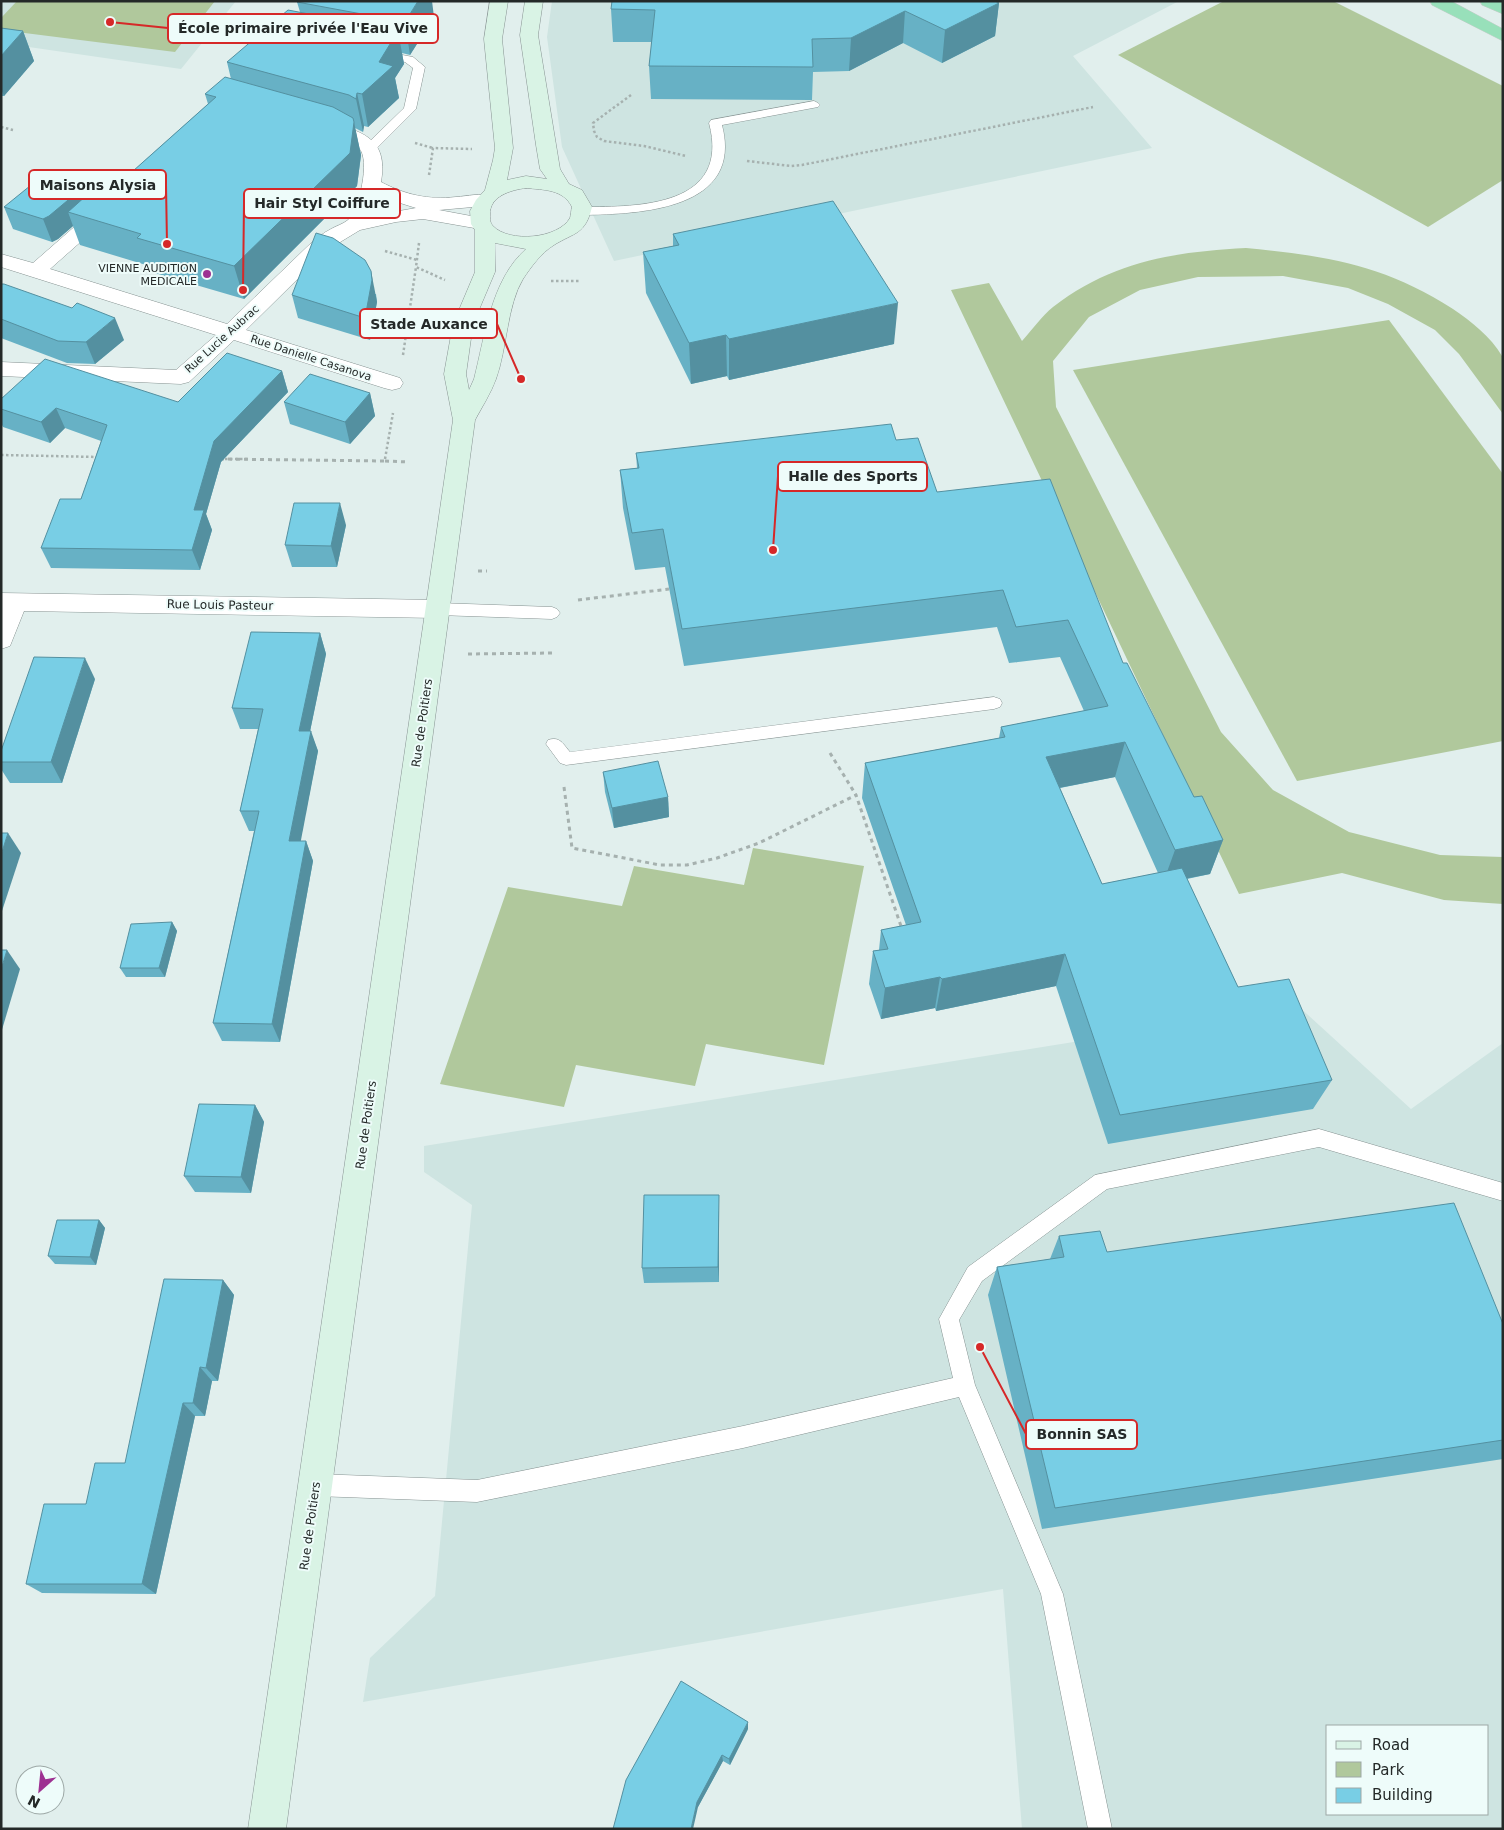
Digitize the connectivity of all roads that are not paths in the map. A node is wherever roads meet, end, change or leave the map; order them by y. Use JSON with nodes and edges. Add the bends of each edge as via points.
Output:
{"nodes":[{"id":1,"x":499,"y":1,"type":"edge"},
{"id":2,"x":534,"y":1,"type":"edge"},
{"id":3,"x":1427,"y":1,"type":"edge"},
{"id":4,"x":1438,"y":1,"type":"edge"},
{"id":5,"x":1488,"y":1,"type":"edge"},
{"id":6,"x":1503,"y":9,"type":"edge"},
{"id":7,"x":1455,"y":10,"type":"junction"},
{"id":8,"x":1503,"y":36,"type":"edge"},
{"id":9,"x":372,"y":52,"type":"edge"},
{"id":10,"x":814,"y":105,"type":"dead end"},
{"id":11,"x":302,"y":122,"type":"edge"},
{"id":12,"x":370,"y":148,"type":"junction"},
{"id":13,"x":371,"y":184,"type":"junction"},
{"id":14,"x":561,"y":186,"type":"junction"},
{"id":15,"x":489,"y":196,"type":"junction"},
{"id":16,"x":120,"y":197,"type":"edge"},
{"id":17,"x":583,"y":211,"type":"junction"},
{"id":18,"x":355,"y":225,"type":"junction"},
{"id":19,"x":483,"y":226,"type":"junction"},
{"id":20,"x":547,"y":241,"type":"junction"},
{"id":21,"x":1,"y":260,"type":"edge"},
{"id":22,"x":36,"y":271,"type":"junction"},
{"id":23,"x":232,"y":333,"type":"junction"},
{"id":24,"x":1,"y":369,"type":"edge"},
{"id":25,"x":395,"y":384,"type":"road end"},
{"id":26,"x":464,"y":420,"type":"junction"},
{"id":27,"x":8,"y":602,"type":"edge"},
{"id":28,"x":438,"y":609,"type":"junction"},
{"id":29,"x":552,"y":613,"type":"dead end"},
{"id":30,"x":1,"y":640,"type":"edge"},
{"id":31,"x":994,"y":703,"type":"dead end"},
{"id":32,"x":554,"y":744,"type":"dead end"},
{"id":33,"x":1503,"y":1192,"type":"edge"},
{"id":34,"x":965,"y":1385,"type":"junction"},
{"id":35,"x":316,"y":1485,"type":"junction"},
{"id":36,"x":267,"y":1829,"type":"edge"},
{"id":37,"x":1100,"y":1829,"type":"edge"}],
"edges":[{"from":1,"to":15,"type":"main road","via":[[493,39],[504,154],[500,173]]},
{"from":2,"to":14,"type":"main road","via":[[529,34],[545,145],[550,169]]},
{"from":3,"to":7,"type":"highway"},
{"from":4,"to":7,"type":"highway"},
{"from":5,"to":6,"type":"highway"},
{"from":7,"to":8,"type":"highway"},
{"from":9,"to":12,"type":"lane","via":[[410,59],[419,67],[410,109]]},
{"from":10,"to":17,"type":"lane","via":[[715,123],[719,158],[702,186],[686,197],[631,210]]},
{"from":11,"to":12,"type":"street","via":[[348,134]]},
{"from":12,"to":13,"type":"street","via":[[373,158]]},
{"from":13,"to":15,"type":"street","via":[[394,197],[424,205],[447,205]]},
{"from":13,"to":18,"type":"street","via":[[368,202]]},
{"from":14,"to":15,"type":"main road","via":[[526,182],[509,185]]},
{"from":14,"to":17,"type":"main road","via":[[577,196]]},
{"from":15,"to":19,"type":"main road","via":[[478,215]]},
{"from":16,"to":22,"type":"street"},
{"from":17,"to":20,"type":"main road","via":[[569,232]]},
{"from":18,"to":19,"type":"street","name":"Rue Lucie Aubrac","via":[[423,213]]},
{"from":18,"to":23,"type":"street","name":"Rue Lucie Aubrac","via":[[315,249]]},
{"from":19,"to":20,"type":"main road","via":[[496,237],[512,242]]},
{"from":19,"to":26,"type":"main road","name":"Rue de Poitiers","via":[[485,272],[462,324],[456,374]]},
{"from":20,"to":26,"type":"main road","name":"Rue de Poitiers","via":[[528,258],[512,281],[485,379]]},
{"from":21,"to":22,"type":"street","name":"Rue Danielle Casanova"},
{"from":22,"to":23,"type":"street","name":"Rue Danielle Casanova"},
{"from":23,"to":24,"type":"street","name":"Rue Lucie Aubrac","via":[[181,376]]},
{"from":23,"to":25,"type":"street","name":"Rue Danielle Casanova"},
{"from":26,"to":28,"type":"main road","name":"Rue de Poitiers"},
{"from":27,"to":28,"type":"street","name":"Rue Louis Pasteur"},
{"from":27,"to":30,"type":"street"},
{"from":28,"to":29,"type":"lane"},
{"from":28,"to":35,"type":"main road","name":"Rue de Poitiers"},
{"from":31,"to":32,"type":"lane","via":[[566,759]]},
{"from":33,"to":34,"type":"lane","via":[[1320,1138],[1102,1181],[975,1274],[949,1319]]},
{"from":34,"to":35,"type":"lane","via":[[743,1437],[477,1492]]},
{"from":34,"to":37,"type":"lane","via":[[1052,1594]]},
{"from":35,"to":36,"type":"main road","name":"Rue de Poitiers"}]}
